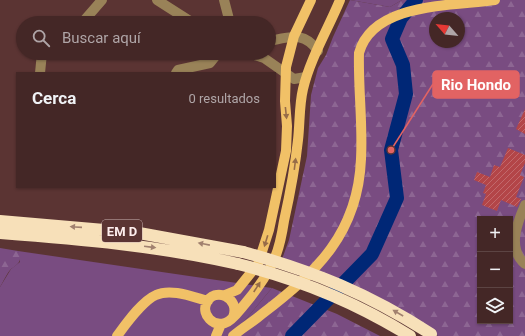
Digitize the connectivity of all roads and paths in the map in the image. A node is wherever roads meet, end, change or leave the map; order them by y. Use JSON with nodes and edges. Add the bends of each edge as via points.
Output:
{"nodes":[{"id":1,"x":102,"y":0,"type":"edge"},
{"id":2,"x":157,"y":0,"type":"edge"},
{"id":3,"x":224,"y":0,"type":"edge"},
{"id":4,"x":311,"y":0,"type":"edge"},
{"id":5,"x":340,"y":0,"type":"edge"},
{"id":6,"x":495,"y":0,"type":"edge"},
{"id":7,"x":88,"y":16,"type":"edge"},
{"id":8,"x":182,"y":16,"type":"edge"},
{"id":9,"x":228,"y":16,"type":"edge"},
{"id":10,"x":294,"y":36,"type":"junction"},
{"id":11,"x":276,"y":40,"type":"edge"},
{"id":12,"x":318,"y":51,"type":"junction"},
{"id":13,"x":41,"y":60,"type":"edge"},
{"id":14,"x":213,"y":60,"type":"edge"},
{"id":15,"x":267,"y":60,"type":"edge"},
{"id":16,"x":40,"y":72,"type":"edge"},
{"id":17,"x":177,"y":72,"type":"edge"},
{"id":18,"x":287,"y":74,"type":"junction"},
{"id":19,"x":306,"y":77,"type":"junction"},
{"id":20,"x":525,"y":206,"type":"edge"},
{"id":21,"x":0,"y":221,"type":"edge"},
{"id":22,"x":0,"y":233,"type":"edge"},
{"id":23,"x":525,"y":264,"type":"edge"},
{"id":24,"x":226,"y":296,"type":"junction"},
{"id":25,"x":208,"y":301,"type":"junction"},
{"id":26,"x":233,"y":317,"type":"junction"},
{"id":27,"x":221,"y":324,"type":"junction"},
{"id":28,"x":432,"y":335,"type":"edge"},
{"id":29,"x":117,"y":336,"type":"edge"},
{"id":30,"x":216,"y":336,"type":"edge"},
{"id":31,"x":233,"y":336,"type":"edge"},
{"id":32,"x":410,"y":336,"type":"edge"}],
"edges":[{"from":1,"to":7,"type":"street"},
{"from":2,"to":8,"type":"street"},
{"from":3,"to":9,"type":"street"},
{"from":4,"to":10,"type":"main road"},
{"from":5,"to":12,"type":"main road"},
{"from":6,"to":31,"type":"main road","via":[[412,11],[391,18],[370,32],[359,53],[361,158],[359,182],[347,223],[328,254],[295,287]]},
{"from":10,"to":11,"type":"street"},
{"from":10,"to":12,"type":"street","via":[[306,38]]},
{"from":10,"to":18,"type":"main road","via":[[286,67]]},
{"from":12,"to":19,"type":"main road"},
{"from":13,"to":16,"type":"street"},
{"from":14,"to":17,"type":"street","via":[[210,64]]},
{"from":15,"to":18,"type":"street"},
{"from":18,"to":19,"type":"street","via":[[294,79]]},
{"from":18,"to":24,"type":"main road","one_way":true,"via":[[286,151],[269,230],[258,264],[237,290]]},
{"from":26,"to":19,"type":"main road","one_way":true,"via":[[252,296],[273,262],[290,195],[300,102]]},
{"from":20,"to":23,"type":"street","via":[[515,239],[516,250]]},
{"from":28,"to":21,"type":"highway","number":"EM D","one_way":true,"bridge":true,"via":[[382,304],[331,280],[243,252],[138,233]]},
{"from":22,"to":32,"type":"highway","number":"EM D","one_way":true,"bridge":true,"via":[[138,246],[202,255],[262,270],[328,293],[361,308]]},
{"from":24,"to":25,"type":"main road","via":[[216,295]]},
{"from":24,"to":26,"type":"main road","via":[[234,306]]},
{"from":25,"to":27,"type":"main road","via":[[205,308],[208,318],[214,323]]},
{"from":25,"to":29,"type":"main road","via":[[169,293],[156,295]]},
{"from":26,"to":27,"type":"main road"},
{"from":27,"to":30,"type":"main road"}]}
